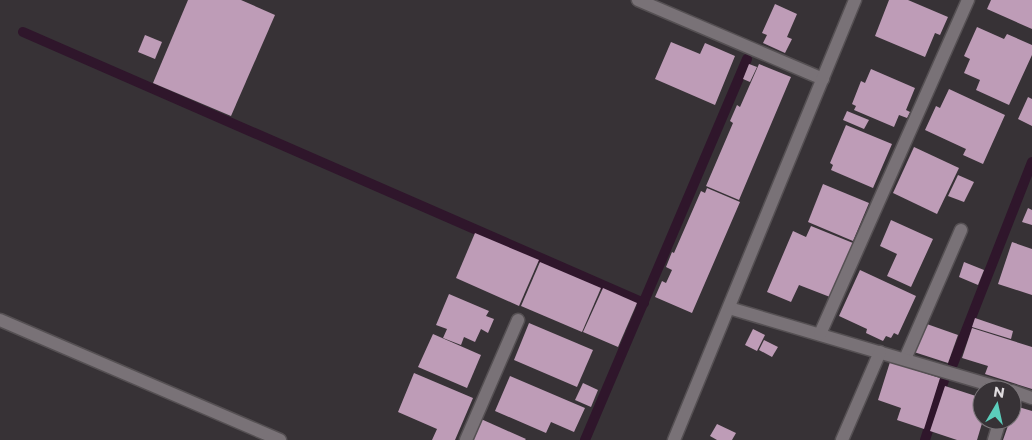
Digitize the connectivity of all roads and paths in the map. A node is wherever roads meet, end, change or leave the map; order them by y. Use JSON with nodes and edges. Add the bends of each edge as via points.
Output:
{"nodes":[{"id":1,"x":638,"y":0,"type":"edge"},
{"id":2,"x":855,"y":0,"type":"edge"},
{"id":3,"x":968,"y":0,"type":"edge"},
{"id":4,"x":823,"y":78,"type":"junction"},
{"id":5,"x":961,"y":230,"type":"dead end"},
{"id":6,"x":729,"y":308,"type":"junction"},
{"id":7,"x":0,"y":320,"type":"edge"},
{"id":8,"x":518,"y":320,"type":"dead end"},
{"id":9,"x":820,"y":334,"type":"junction"},
{"id":10,"x":880,"y":352,"type":"junction"},
{"id":11,"x":904,"y":359,"type":"junction"},
{"id":12,"x":974,"y":380,"type":"edge"},
{"id":13,"x":280,"y":440,"type":"edge"},
{"id":14,"x":466,"y":440,"type":"edge"},
{"id":15,"x":674,"y":440,"type":"edge"},
{"id":16,"x":842,"y":440,"type":"edge"}],
"edges":[{"from":1,"to":4,"type":"street"},
{"from":2,"to":4,"type":"street"},
{"from":3,"to":9,"type":"street"},
{"from":4,"to":6,"type":"street"},
{"from":5,"to":11,"type":"street"},
{"from":6,"to":9,"type":"street"},
{"from":6,"to":15,"type":"street"},
{"from":7,"to":13,"type":"street"},
{"from":8,"to":14,"type":"street"},
{"from":9,"to":10,"type":"street"},
{"from":10,"to":11,"type":"street"},
{"from":10,"to":16,"type":"street"},
{"from":11,"to":12,"type":"street"}]}
